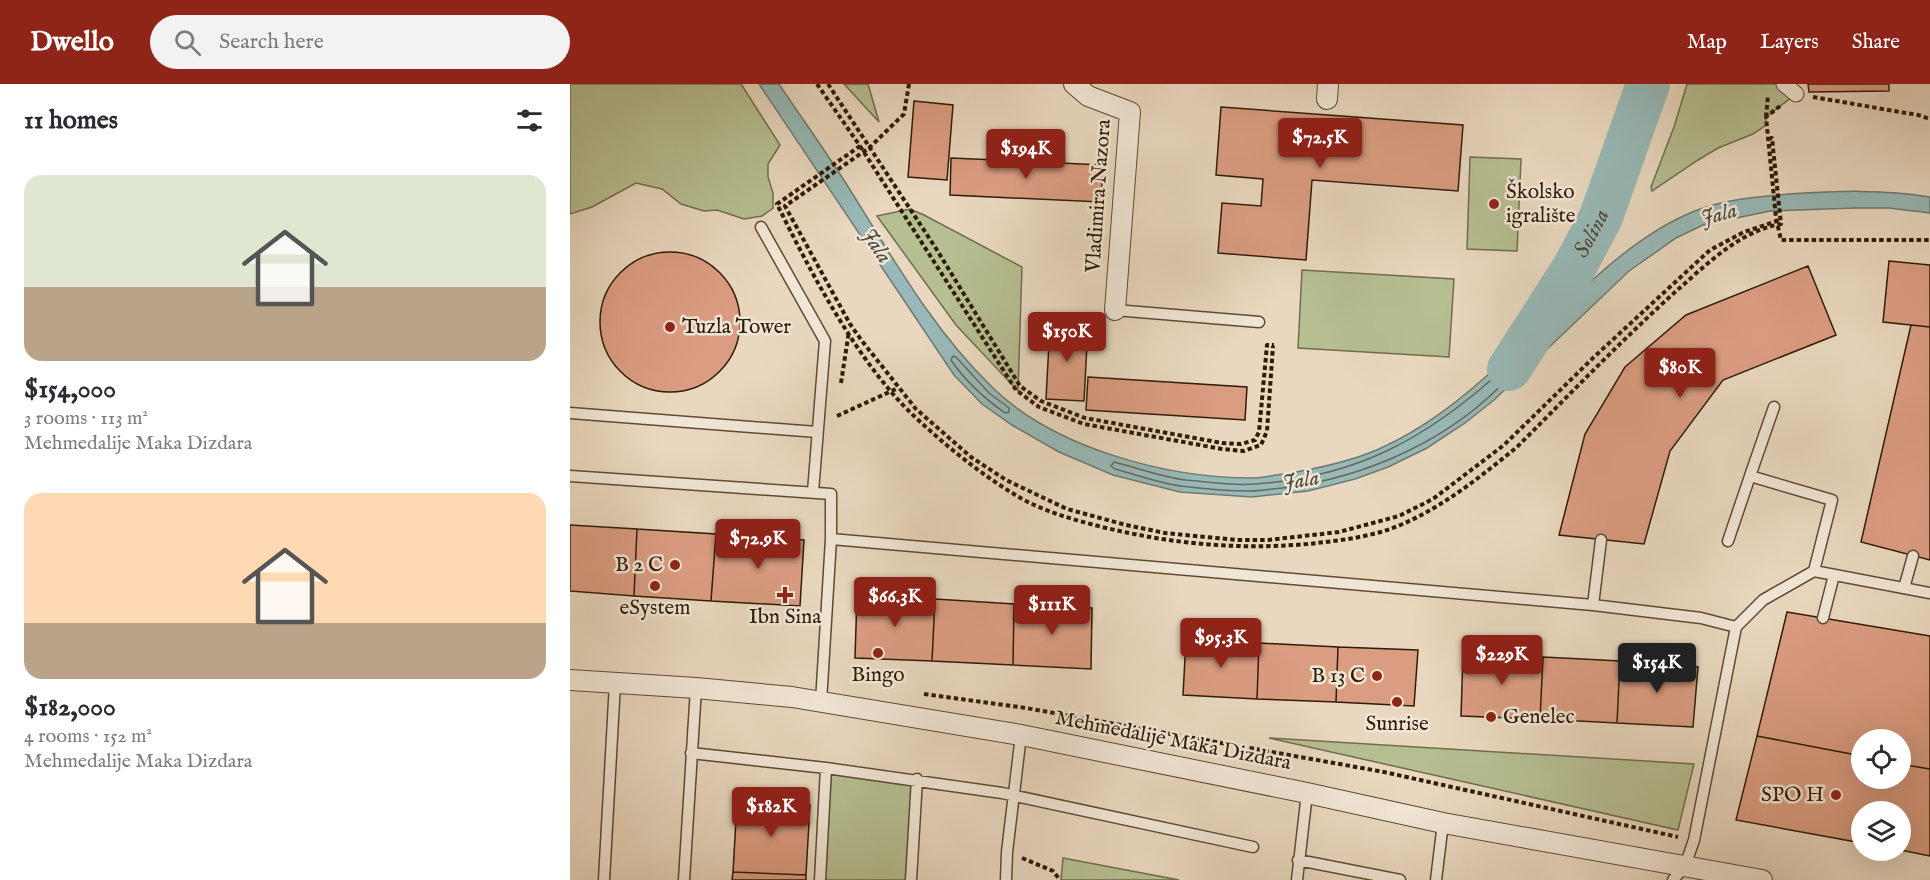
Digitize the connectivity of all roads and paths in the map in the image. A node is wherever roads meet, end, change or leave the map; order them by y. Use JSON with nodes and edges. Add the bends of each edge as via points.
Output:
{"nodes":[{"id":1,"x":817,"y":84,"type":"edge"},
{"id":2,"x":828,"y":84,"type":"edge"},
{"id":3,"x":909,"y":84,"type":"edge"},
{"id":4,"x":1074,"y":84,"type":"edge"},
{"id":5,"x":1777,"y":88,"type":"edge"},
{"id":6,"x":1796,"y":94,"type":"joint"},
{"id":7,"x":1772,"y":113,"type":"dead end"},
{"id":8,"x":1766,"y":117,"type":"junction"},
{"id":9,"x":1930,"y":119,"type":"edge"},
{"id":10,"x":860,"y":146,"type":"junction"},
{"id":11,"x":869,"y":148,"type":"junction"},
{"id":12,"x":864,"y":152,"type":"junction"},
{"id":13,"x":1777,"y":220,"type":"junction"},
{"id":14,"x":761,"y":227,"type":"dead end"},
{"id":15,"x":1930,"y":240,"type":"edge"},
{"id":16,"x":1114,"y":310,"type":"joint"},
{"id":17,"x":1259,"y":322,"type":"dead end"},
{"id":18,"x":898,"y":388,"type":"junction"},
{"id":19,"x":891,"y":391,"type":"junction"},
{"id":20,"x":1774,"y":407,"type":"dead end"},
{"id":21,"x":570,"y":413,"type":"edge"},
{"id":22,"x":837,"y":416,"type":"dead end"},
{"id":23,"x":817,"y":432,"type":"junction"},
{"id":24,"x":570,"y":476,"type":"edge"},
{"id":25,"x":1750,"y":476,"type":"junction"},
{"id":26,"x":813,"y":492,"type":"junction"},
{"id":27,"x":831,"y":539,"type":"junction"},
{"id":28,"x":1600,"y":540,"type":"dead end"},
{"id":29,"x":1728,"y":541,"type":"dead end"},
{"id":30,"x":1913,"y":556,"type":"dead end"},
{"id":31,"x":1814,"y":571,"type":"junction"},
{"id":32,"x":1834,"y":575,"type":"junction"},
{"id":33,"x":1904,"y":588,"type":"junction"},
{"id":34,"x":1930,"y":594,"type":"edge"},
{"id":35,"x":1593,"y":605,"type":"junction"},
{"id":36,"x":1823,"y":618,"type":"dead end"},
{"id":37,"x":1736,"y":627,"type":"junction"},
{"id":38,"x":570,"y":680,"type":"edge"},
{"id":39,"x":615,"y":683,"type":"junction"},
{"id":40,"x":696,"y":688,"type":"junction"},
{"id":41,"x":921,"y":694,"type":"dead end"},
{"id":42,"x":821,"y":702,"type":"junction"},
{"id":43,"x":1022,"y":735,"type":"junction"},
{"id":44,"x":691,"y":753,"type":"junction"},
{"id":45,"x":826,"y":768,"type":"junction"},
{"id":46,"x":916,"y":779,"type":"junction"},
{"id":47,"x":1307,"y":793,"type":"junction"},
{"id":48,"x":1013,"y":795,"type":"junction"},
{"id":49,"x":1443,"y":824,"type":"junction"},
{"id":50,"x":1678,"y":837,"type":"dead end"},
{"id":51,"x":1253,"y":847,"type":"dead end"},
{"id":52,"x":1007,"y":852,"type":"junction"},
{"id":53,"x":1298,"y":860,"type":"junction"},
{"id":54,"x":1679,"y":873,"type":"edge"},
{"id":55,"x":1709,"y":875,"type":"edge"},
{"id":56,"x":604,"y":880,"type":"edge"},
{"id":57,"x":684,"y":880,"type":"edge"},
{"id":58,"x":820,"y":880,"type":"edge"},
{"id":59,"x":911,"y":880,"type":"edge"},
{"id":60,"x":1006,"y":880,"type":"edge"},
{"id":61,"x":1060,"y":880,"type":"edge"},
{"id":62,"x":1297,"y":880,"type":"edge"},
{"id":63,"x":1400,"y":880,"type":"edge"},
{"id":64,"x":1436,"y":880,"type":"edge"},
{"id":65,"x":1762,"y":880,"type":"edge"}],
"edges":[{"from":1,"to":10,"type":"path"},
{"from":2,"to":11,"type":"path"},
{"from":3,"to":11,"type":"path","via":[[904,114]]},
{"from":4,"to":16,"type":"street","name":"Vladimira Nazora","via":[[1088,96],[1130,112]]},
{"from":5,"to":6,"type":"street"},
{"from":5,"to":8,"type":"path"},
{"from":6,"to":9,"type":"path"},
{"from":7,"to":8,"type":"path"},
{"from":8,"to":13,"type":"path"},
{"from":10,"to":12,"type":"path"},
{"from":10,"to":19,"type":"path","via":[[777,204],[819,284]]},
{"from":11,"to":12,"type":"path"},
{"from":11,"to":12,"type":"path","via":[[1020,386],[1041,401],[1085,418],[1185,438],[1241,444],[1255,440],[1259,432],[1267,345],[1273,345],[1267,431],[1261,445],[1244,451],[1084,424],[1039,406],[1016,390]]},
{"from":12,"to":18,"type":"path","via":[[785,206],[850,324]]},
{"from":13,"to":15,"type":"path","via":[[1781,240]]},
{"from":13,"to":18,"type":"path","via":[[1744,231],[1710,250],[1504,446],[1433,499],[1399,516],[1339,532],[1268,540],[1203,538],[1126,525],[1067,509],[1006,480],[971,457]]},
{"from":13,"to":19,"type":"path","via":[[1716,256],[1642,321],[1517,447],[1489,469],[1440,504],[1406,522],[1337,541],[1270,547],[1203,546],[1065,518],[1025,500],[968,463]]},
{"from":14,"to":23,"type":"lane","via":[[825,341]]},
{"from":16,"to":17,"type":"lane","name":"Vladimira Nazora"},
{"from":18,"to":19,"type":"path"},
{"from":19,"to":22,"type":"path"},
{"from":20,"to":25,"type":"lane"},
{"from":21,"to":23,"type":"lane"},
{"from":23,"to":26,"type":"lane"},
{"from":24,"to":26,"type":"lane"},
{"from":25,"to":29,"type":"lane"},
{"from":25,"to":31,"type":"lane","via":[[1832,500]]},
{"from":26,"to":27,"type":"lane","via":[[831,494]]},
{"from":27,"to":35,"type":"lane"},
{"from":27,"to":42,"type":"lane"},
{"from":28,"to":35,"type":"lane"},
{"from":30,"to":33,"type":"lane"},
{"from":31,"to":32,"type":"lane"},
{"from":31,"to":37,"type":"lane","via":[[1763,600]]},
{"from":32,"to":33,"type":"lane"},
{"from":32,"to":36,"type":"lane"},
{"from":33,"to":34,"type":"lane"},
{"from":35,"to":37,"type":"lane","via":[[1701,618]]},
{"from":37,"to":54,"type":"lane","via":[[1694,840]]},
{"from":38,"to":39,"type":"street","name":"Mehmedalije Maka Dizdara"},
{"from":39,"to":40,"type":"street","name":"Mehmedalije Maka Dizdara"},
{"from":39,"to":56,"type":"lane"},
{"from":40,"to":42,"type":"street","name":"Mehmedalije Maka Dizdara"},
{"from":40,"to":44,"type":"lane"},
{"from":41,"to":50,"type":"path","via":[[1026,708],[1384,772]]},
{"from":42,"to":43,"type":"street","name":"Mehmedalije Maka Dizdara"},
{"from":43,"to":47,"type":"street","name":"Mehmedalije Maka Dizdara"},
{"from":43,"to":48,"type":"lane"},
{"from":44,"to":45,"type":"lane"},
{"from":44,"to":57,"type":"lane"},
{"from":45,"to":46,"type":"lane"},
{"from":45,"to":58,"type":"lane"},
{"from":46,"to":48,"type":"lane"},
{"from":46,"to":59,"type":"lane"},
{"from":47,"to":49,"type":"street","name":"Mehmedalije Maka Dizdara"},
{"from":47,"to":53,"type":"lane"},
{"from":48,"to":51,"type":"lane"},
{"from":48,"to":52,"type":"lane"},
{"from":49,"to":54,"type":"street","name":"Mehmedalije Maka Dizdara"},
{"from":49,"to":64,"type":"lane"},
{"from":52,"to":60,"type":"lane"},
{"from":52,"to":61,"type":"path","via":[[1053,871]]},
{"from":53,"to":62,"type":"lane"},
{"from":53,"to":63,"type":"lane"},
{"from":54,"to":55,"type":"street","name":"Mehmedalije Maka Dizdara"},
{"from":55,"to":65,"type":"street","name":"Mehmedalije Maka Dizdara"}]}
